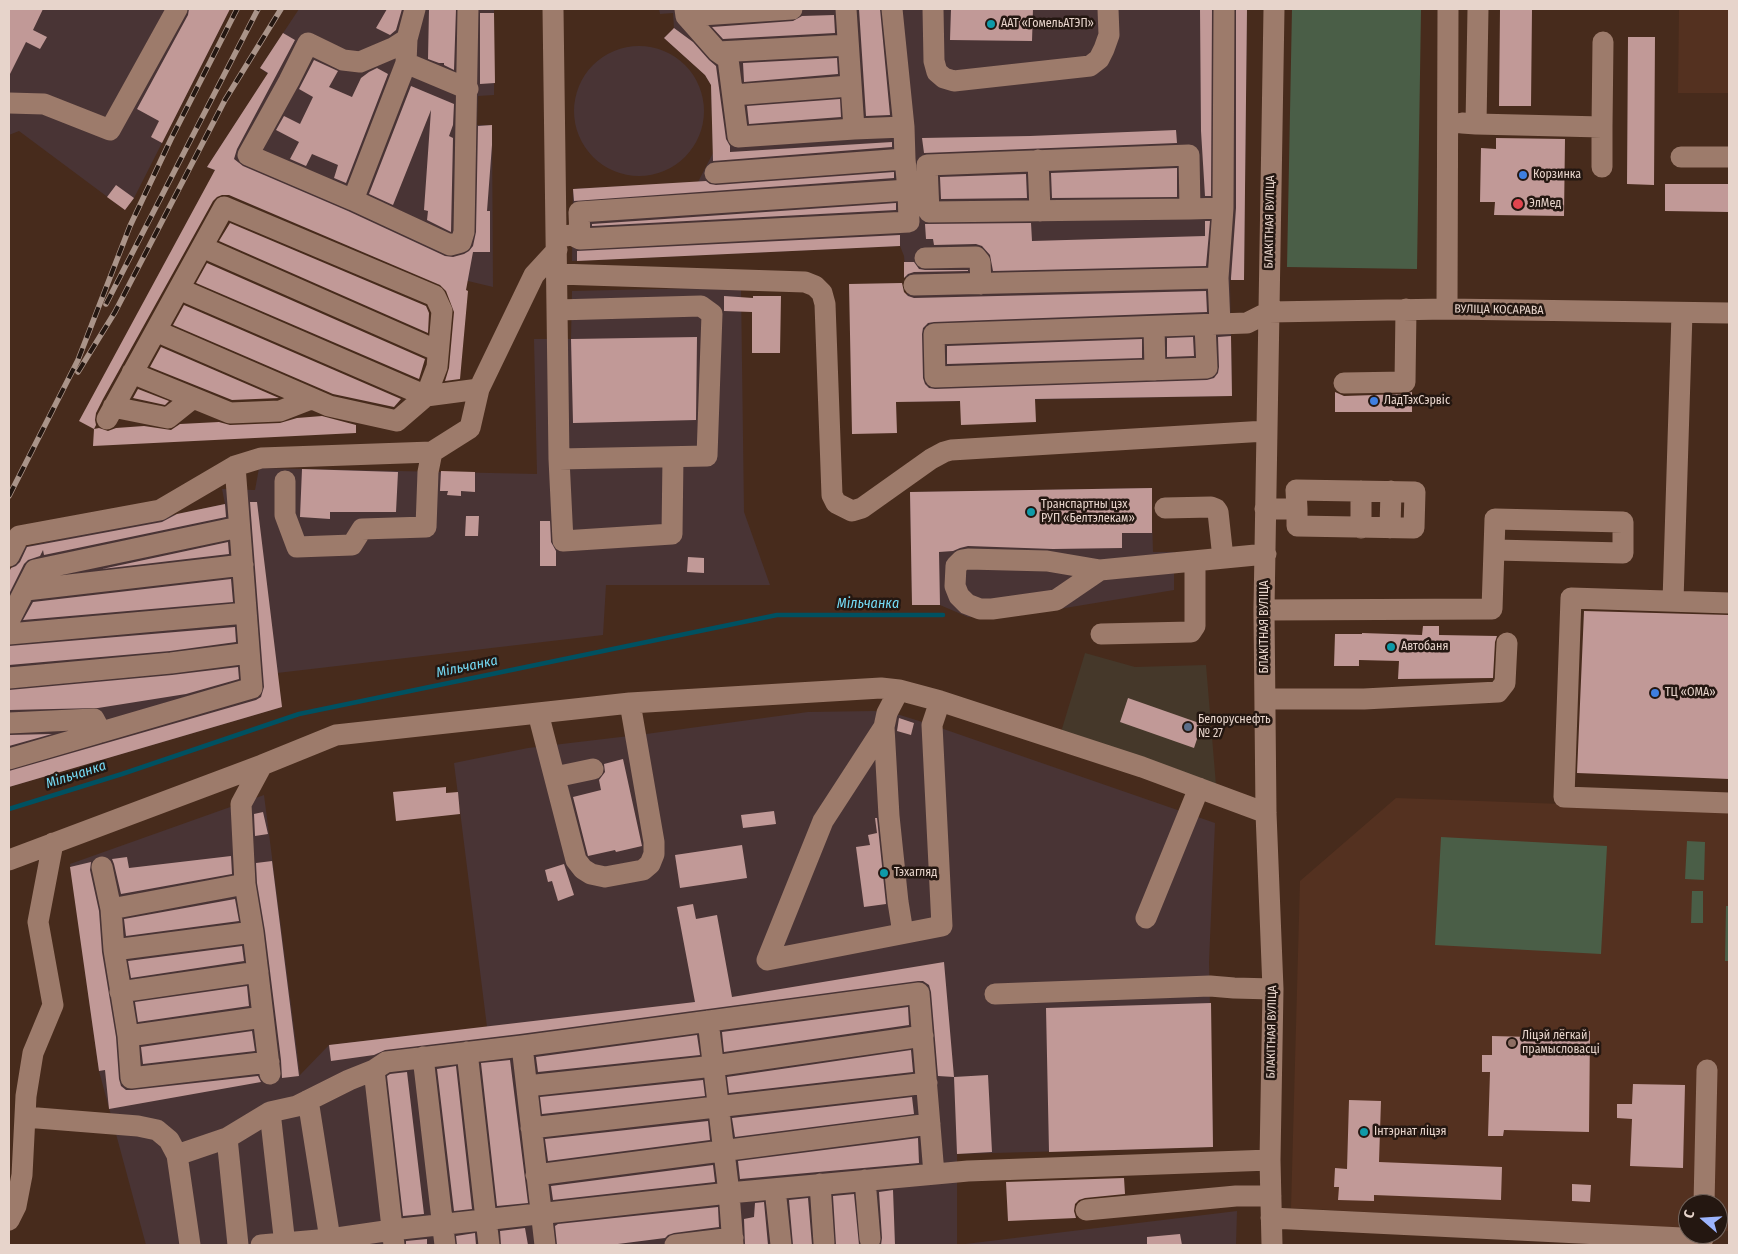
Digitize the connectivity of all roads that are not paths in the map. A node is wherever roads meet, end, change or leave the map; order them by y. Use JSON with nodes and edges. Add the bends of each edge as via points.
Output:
{"nodes":[{"id":1,"x":177,"y":9,"type":"edge"},
{"id":2,"x":415,"y":9,"type":"edge"},
{"id":3,"x":468,"y":9,"type":"edge"},
{"id":4,"x":553,"y":9,"type":"edge"},
{"id":5,"x":792,"y":9,"type":"edge"},
{"id":6,"x":846,"y":9,"type":"edge"},
{"id":7,"x":892,"y":9,"type":"edge"},
{"id":8,"x":933,"y":9,"type":"edge"},
{"id":9,"x":1108,"y":9,"type":"edge"},
{"id":10,"x":1224,"y":9,"type":"edge"},
{"id":11,"x":1274,"y":9,"type":"edge"},
{"id":12,"x":1448,"y":9,"type":"edge"},
{"id":13,"x":1478,"y":9,"type":"edge"},
{"id":14,"x":686,"y":12,"type":"edge"},
{"id":15,"x":407,"y":39,"type":"junction"},
{"id":16,"x":1603,"y":42,"type":"dead end"},
{"id":17,"x":848,"y":45,"type":"junction"},
{"id":18,"x":718,"y":52,"type":"junction"},
{"id":19,"x":406,"y":63,"type":"junction"},
{"id":20,"x":850,"y":86,"type":"junction"},
{"id":21,"x":468,"y":88,"type":"junction"},
{"id":22,"x":733,"y":95,"type":"junction"},
{"id":23,"x":9,"y":103,"type":"edge"},
{"id":24,"x":1448,"y":122,"type":"junction"},
{"id":25,"x":1476,"y":124,"type":"junction"},
{"id":26,"x":904,"y":127,"type":"junction"},
{"id":27,"x":1602,"y":127,"type":"junction"},
{"id":28,"x":854,"y":130,"type":"junction"},
{"id":29,"x":1681,"y":157,"type":"dead end"},
{"id":30,"x":1729,"y":157,"type":"edge"},
{"id":31,"x":905,"y":159,"type":"junction"},
{"id":32,"x":1038,"y":160,"type":"junction"},
{"id":33,"x":1602,"y":167,"type":"dead end"},
{"id":34,"x":715,"y":173,"type":"dead end"},
{"id":35,"x":908,"y":190,"type":"junction"},
{"id":36,"x":353,"y":200,"type":"junction"},
{"id":37,"x":1223,"y":208,"type":"junction"},
{"id":38,"x":1190,"y":210,"type":"junction"},
{"id":39,"x":1040,"y":211,"type":"junction"},
{"id":40,"x":580,"y":239,"type":"junction"},
{"id":41,"x":557,"y":244,"type":"junction"},
{"id":42,"x":202,"y":247,"type":"junction"},
{"id":43,"x":925,"y":258,"type":"dead end"},
{"id":44,"x":558,"y":274,"type":"junction"},
{"id":45,"x":1218,"y":278,"type":"junction"},
{"id":46,"x":981,"y":284,"type":"junction"},
{"id":47,"x":914,"y":285,"type":"dead end"},
{"id":48,"x":179,"y":289,"type":"junction"},
{"id":49,"x":1406,"y":309,"type":"junction"},
{"id":50,"x":1448,"y":309,"type":"junction"},
{"id":51,"x":557,"y":310,"type":"junction"},
{"id":52,"x":1269,"y":312,"type":"junction"},
{"id":53,"x":1682,"y":313,"type":"junction"},
{"id":54,"x":1729,"y":313,"type":"edge"},
{"id":55,"x":1212,"y":325,"type":"junction"},
{"id":56,"x":1154,"y":327,"type":"junction"},
{"id":57,"x":156,"y":331,"type":"junction"},
{"id":58,"x":438,"y":350,"type":"junction"},
{"id":59,"x":1155,"y":370,"type":"junction"},
{"id":60,"x":132,"y":372,"type":"junction"},
{"id":61,"x":1344,"y":383,"type":"dead end"},
{"id":62,"x":480,"y":389,"type":"junction"},
{"id":63,"x":426,"y":396,"type":"junction"},
{"id":64,"x":193,"y":398,"type":"junction"},
{"id":65,"x":311,"y":399,"type":"junction"},
{"id":66,"x":1266,"y":431,"type":"junction"},
{"id":67,"x":432,"y":452,"type":"junction"},
{"id":68,"x":673,"y":457,"type":"junction"},
{"id":69,"x":559,"y":459,"type":"junction"},
{"id":70,"x":235,"y":466,"type":"junction"},
{"id":71,"x":284,"y":482,"type":"dead end"},
{"id":72,"x":1375,"y":491,"type":"junction"},
{"id":73,"x":1165,"y":508,"type":"dead end"},
{"id":74,"x":1266,"y":509,"type":"junction"},
{"id":75,"x":1297,"y":509,"type":"junction"},
{"id":76,"x":239,"y":527,"type":"junction"},
{"id":77,"x":1375,"y":528,"type":"junction"},
{"id":78,"x":1494,"y":550,"type":"junction"},
{"id":79,"x":1266,"y":554,"type":"junction"},
{"id":80,"x":9,"y":556,"type":"edge"},
{"id":81,"x":1223,"y":558,"type":"junction"},
{"id":82,"x":1195,"y":561,"type":"junction"},
{"id":83,"x":242,"y":565,"type":"junction"},
{"id":84,"x":1100,"y":570,"type":"junction"},
{"id":85,"x":26,"y":590,"type":"junction"},
{"id":86,"x":1673,"y":602,"type":"junction"},
{"id":87,"x":1729,"y":603,"type":"edge"},
{"id":88,"x":1264,"y":610,"type":"junction"},
{"id":89,"x":246,"y":613,"type":"junction"},
{"id":90,"x":9,"y":621,"type":"edge"},
{"id":91,"x":9,"y":634,"type":"edge"},
{"id":92,"x":1101,"y":634,"type":"dead end"},
{"id":93,"x":1507,"y":643,"type":"dead end"},
{"id":94,"x":249,"y":653,"type":"junction"},
{"id":95,"x":9,"y":678,"type":"edge"},
{"id":96,"x":899,"y":690,"type":"junction"},
{"id":97,"x":1264,"y":699,"type":"junction"},
{"id":98,"x":940,"y":701,"type":"junction"},
{"id":99,"x":630,"y":703,"type":"junction"},
{"id":100,"x":538,"y":713,"type":"junction"},
{"id":101,"x":9,"y":723,"type":"edge"},
{"id":102,"x":884,"y":727,"type":"junction"},
{"id":103,"x":101,"y":732,"type":"junction"},
{"id":104,"x":9,"y":758,"type":"edge"},
{"id":105,"x":262,"y":765,"type":"junction"},
{"id":106,"x":593,"y":768,"type":"dead end"},
{"id":107,"x":554,"y":777,"type":"junction"},
{"id":108,"x":1199,"y":788,"type":"junction"},
{"id":109,"x":1729,"y":803,"type":"edge"},
{"id":110,"x":1266,"y":813,"type":"junction"},
{"id":111,"x":53,"y":843,"type":"junction"},
{"id":112,"x":9,"y":860,"type":"edge"},
{"id":113,"x":102,"y":867,"type":"dead end"},
{"id":114,"x":245,"y":884,"type":"junction"},
{"id":115,"x":111,"y":909,"type":"junction"},
{"id":116,"x":1146,"y":918,"type":"dead end"},
{"id":117,"x":253,"y":932,"type":"junction"},
{"id":118,"x":904,"y":933,"type":"junction"},
{"id":119,"x":114,"y":950,"type":"junction"},
{"id":120,"x":258,"y":972,"type":"junction"},
{"id":121,"x":1273,"y":989,"type":"junction"},
{"id":122,"x":120,"y":992,"type":"junction"},
{"id":123,"x":995,"y":994,"type":"dead end"},
{"id":124,"x":263,"y":1017,"type":"junction"},
{"id":125,"x":708,"y":1021,"type":"junction"},
{"id":126,"x":128,"y":1036,"type":"junction"},
{"id":127,"x":923,"y":1036,"type":"junction"},
{"id":128,"x":522,"y":1046,"type":"junction"},
{"id":129,"x":467,"y":1052,"type":"junction"},
{"id":130,"x":423,"y":1057,"type":"junction"},
{"id":131,"x":714,"y":1066,"type":"junction"},
{"id":132,"x":374,"y":1070,"type":"junction"},
{"id":133,"x":1706,"y":1070,"type":"dead end"},
{"id":134,"x":926,"y":1083,"type":"junction"},
{"id":135,"x":527,"y":1086,"type":"junction"},
{"id":136,"x":308,"y":1100,"type":"junction"},
{"id":137,"x":719,"y":1106,"type":"junction"},
{"id":138,"x":270,"y":1112,"type":"junction"},
{"id":139,"x":25,"y":1117,"type":"junction"},
{"id":140,"x":930,"y":1124,"type":"junction"},
{"id":141,"x":531,"y":1128,"type":"junction"},
{"id":142,"x":227,"y":1138,"type":"junction"},
{"id":143,"x":724,"y":1151,"type":"junction"},
{"id":144,"x":177,"y":1155,"type":"junction"},
{"id":145,"x":1270,"y":1160,"type":"junction"},
{"id":146,"x":934,"y":1174,"type":"junction"},
{"id":147,"x":536,"y":1175,"type":"junction"},
{"id":148,"x":866,"y":1180,"type":"junction"},
{"id":149,"x":820,"y":1184,"type":"junction"},
{"id":150,"x":775,"y":1188,"type":"junction"},
{"id":151,"x":730,"y":1193,"type":"junction"},
{"id":152,"x":1704,"y":1194,"type":"edge"},
{"id":153,"x":1271,"y":1196,"type":"junction"},
{"id":154,"x":1086,"y":1210,"type":"dead end"},
{"id":155,"x":540,"y":1214,"type":"junction"},
{"id":156,"x":1271,"y":1218,"type":"junction"},
{"id":157,"x":9,"y":1220,"type":"edge"},
{"id":158,"x":487,"y":1220,"type":"junction"},
{"id":159,"x":444,"y":1235,"type":"edge"},
{"id":160,"x":393,"y":1238,"type":"edge"},
{"id":161,"x":1678,"y":1238,"type":"edge"},
{"id":162,"x":870,"y":1239,"type":"dead end"},
{"id":163,"x":330,"y":1242,"type":"edge"},
{"id":164,"x":733,"y":1242,"type":"edge"},
{"id":165,"x":824,"y":1243,"type":"dead end"},
{"id":166,"x":285,"y":1244,"type":"edge"},
{"id":167,"x":190,"y":1245,"type":"edge"},
{"id":168,"x":238,"y":1245,"type":"edge"},
{"id":169,"x":261,"y":1245,"type":"edge"},
{"id":170,"x":490,"y":1245,"type":"edge"},
{"id":171,"x":545,"y":1245,"type":"edge"},
{"id":172,"x":675,"y":1245,"type":"edge"},
{"id":173,"x":781,"y":1245,"type":"edge"},
{"id":174,"x":1272,"y":1245,"type":"edge"}],
"edges":[{"from":1,"to":23,"type":"street","via":[[110,130],[44,104]]},
{"from":2,"to":15,"type":"street"},
{"from":3,"to":21,"type":"street"},
{"from":4,"to":41,"type":"street"},
{"from":5,"to":14,"type":"street"},
{"from":6,"to":17,"type":"street"},
{"from":7,"to":26,"type":"street"},
{"from":8,"to":9,"type":"street","via":[[937,72],[954,81],[1090,66],[1098,59],[1109,35]]},
{"from":10,"to":37,"type":"street"},
{"from":11,"to":52,"type":"street","name":"БЛАКІТНАЯ ВУЛІЦА"},
{"from":12,"to":24,"type":"street"},
{"from":13,"to":25,"type":"street"},
{"from":14,"to":18,"type":"street"},
{"from":15,"to":19,"type":"street"},
{"from":15,"to":36,"type":"street","via":[[360,62],[343,60],[308,43],[248,155]]},
{"from":16,"to":27,"type":"street"},
{"from":17,"to":18,"type":"street"},
{"from":17,"to":20,"type":"street"},
{"from":18,"to":22,"type":"street","via":[[728,59]]},
{"from":19,"to":21,"type":"street"},
{"from":19,"to":36,"type":"street"},
{"from":20,"to":22,"type":"street"},
{"from":20,"to":28,"type":"street"},
{"from":21,"to":36,"type":"street","via":[[464,232],[461,242],[450,245]]},
{"from":22,"to":28,"type":"street","via":[[738,137]]},
{"from":24,"to":25,"type":"street"},
{"from":24,"to":50,"type":"street"},
{"from":25,"to":27,"type":"street"},
{"from":26,"to":28,"type":"street"},
{"from":26,"to":31,"type":"street"},
{"from":27,"to":33,"type":"street"},
{"from":29,"to":30,"type":"street"},
{"from":31,"to":34,"type":"street"},
{"from":31,"to":35,"type":"street"},
{"from":32,"to":38,"type":"street","via":[[1189,155]]},
{"from":32,"to":39,"type":"street"},
{"from":32,"to":39,"type":"street","via":[[927,165],[929,212]]},
{"from":35,"to":40,"type":"street","via":[[579,212]]},
{"from":35,"to":40,"type":"street","via":[[909,222]]},
{"from":37,"to":38,"type":"street"},
{"from":37,"to":45,"type":"street"},
{"from":38,"to":39,"type":"street"},
{"from":40,"to":41,"type":"street","via":[[572,236]]},
{"from":41,"to":44,"type":"street"},
{"from":41,"to":62,"type":"street","via":[[534,275]]},
{"from":42,"to":48,"type":"street"},
{"from":42,"to":58,"type":"street"},
{"from":42,"to":58,"type":"street","via":[[224,207],[435,296],[442,312]]},
{"from":43,"to":46,"type":"street","via":[[976,257],[980,262]]},
{"from":44,"to":51,"type":"street"},
{"from":44,"to":66,"type":"street","via":[[805,282],[815,286],[822,293],[825,304],[832,494],[836,503],[852,511],[862,508],[932,459],[951,450]]},
{"from":45,"to":46,"type":"street"},
{"from":45,"to":55,"type":"street"},
{"from":46,"to":47,"type":"street"},
{"from":48,"to":57,"type":"street"},
{"from":48,"to":63,"type":"street"},
{"from":49,"to":50,"type":"street","name":"ВУЛІЦА КОСАРАВА"},
{"from":49,"to":52,"type":"street","name":"ВУЛІЦА КОСАРАВА"},
{"from":49,"to":61,"type":"street","via":[[1405,382]]},
{"from":50,"to":53,"type":"street","name":"ВУЛІЦА КОСАРАВА"},
{"from":51,"to":68,"type":"street","via":[[701,306],[712,314],[707,456]]},
{"from":51,"to":69,"type":"street"},
{"from":52,"to":55,"type":"street","via":[[1247,323]]},
{"from":52,"to":66,"type":"street","name":"БЛАКІТНАЯ ВУЛІЦА"},
{"from":53,"to":54,"type":"street","name":"ВУЛІЦА КОСАРАВА"},
{"from":53,"to":86,"type":"street"},
{"from":55,"to":56,"type":"street"},
{"from":55,"to":59,"type":"street","via":[[1207,368]]},
{"from":56,"to":59,"type":"street"},
{"from":56,"to":59,"type":"street","via":[[934,334],[934,343],[935,377]]},
{"from":57,"to":60,"type":"street"},
{"from":57,"to":65,"type":"street"},
{"from":58,"to":63,"type":"street","via":[[437,367]]},
{"from":60,"to":64,"type":"street"},
{"from":60,"to":64,"type":"street","via":[[110,413],[168,418]]},
{"from":62,"to":63,"type":"street"},
{"from":62,"to":67,"type":"street","via":[[470,428]]},
{"from":63,"to":65,"type":"street","via":[[397,421]]},
{"from":64,"to":65,"type":"street","via":[[230,413],[280,412]]},
{"from":66,"to":74,"type":"street","name":"БЛАКІТНАЯ ВУЛІЦА"},
{"from":67,"to":70,"type":"street","via":[[261,458]]},
{"from":67,"to":71,"type":"street","via":[[426,527],[362,529],[352,545],[297,548],[285,515]]},
{"from":68,"to":69,"type":"street"},
{"from":68,"to":69,"type":"street","via":[[672,534],[563,540]]},
{"from":70,"to":76,"type":"street"},
{"from":70,"to":80,"type":"street","via":[[160,510],[19,536]]},
{"from":72,"to":75,"type":"street","via":[[1296,490]]},
{"from":72,"to":77,"type":"street"},
{"from":72,"to":77,"type":"street"},
{"from":73,"to":81,"type":"street","via":[[1216,509]]},
{"from":74,"to":75,"type":"street"},
{"from":74,"to":79,"type":"street","name":"БЛАКІТНАЯ ВУЛІЦА"},
{"from":75,"to":77,"type":"street","via":[[1297,526]]},
{"from":76,"to":83,"type":"street"},
{"from":76,"to":85,"type":"street","via":[[35,570]]},
{"from":78,"to":78,"type":"street","via":[[1496,519],[1623,522],[1622,553]]},
{"from":78,"to":88,"type":"street","via":[[1492,609]]},
{"from":79,"to":81,"type":"street"},
{"from":79,"to":88,"type":"street","name":"БЛАКІТНАЯ ВУЛІЦА"},
{"from":81,"to":82,"type":"street"},
{"from":82,"to":84,"type":"street"},
{"from":82,"to":92,"type":"street","via":[[1195,626],[1191,632]]},
{"from":83,"to":85,"type":"street"},
{"from":83,"to":89,"type":"street"},
{"from":84,"to":84,"type":"street","via":[[1056,600],[992,610],[967,604],[958,596],[955,586],[956,566],[968,559],[1046,561]]},
{"from":85,"to":90,"type":"street"},
{"from":86,"to":87,"type":"street"},
{"from":86,"to":109,"type":"street","via":[[1571,598],[1564,797]]},
{"from":88,"to":97,"type":"street","name":"БЛАКІТНАЯ ВУЛІЦА"},
{"from":89,"to":91,"type":"street"},
{"from":89,"to":94,"type":"street"},
{"from":93,"to":97,"type":"street","via":[[1505,683],[1498,692],[1364,699]]},
{"from":94,"to":95,"type":"street","via":[[171,664]]},
{"from":94,"to":103,"type":"street","via":[[252,688]]},
{"from":96,"to":98,"type":"street"},
{"from":96,"to":99,"type":"street","via":[[882,688]]},
{"from":96,"to":102,"type":"street"},
{"from":97,"to":110,"type":"street","name":"БЛАКІТНАЯ ВУЛІЦА"},
{"from":98,"to":108,"type":"street"},
{"from":98,"to":118,"type":"street","via":[[932,725],[942,926]]},
{"from":99,"to":100,"type":"street"},
{"from":99,"to":107,"type":"street","via":[[654,842],[650,864],[643,870],[605,877],[583,869],[576,860]]},
{"from":100,"to":105,"type":"street","via":[[336,735]]},
{"from":100,"to":107,"type":"street"},
{"from":101,"to":103,"type":"street","via":[[94,719]]},
{"from":102,"to":118,"type":"street","via":[[890,826]]},
{"from":102,"to":118,"type":"street","via":[[823,821],[767,960]]},
{"from":103,"to":104,"type":"street"},
{"from":105,"to":111,"type":"street"},
{"from":105,"to":114,"type":"street","via":[[241,804]]},
{"from":106,"to":107,"type":"street"},
{"from":108,"to":110,"type":"street"},
{"from":108,"to":116,"type":"street"},
{"from":110,"to":121,"type":"street","name":"БЛАКІТНАЯ ВУЛІЦА"},
{"from":111,"to":112,"type":"street"},
{"from":111,"to":139,"type":"street","via":[[38,922],[53,1005],[33,1053]]},
{"from":113,"to":115,"type":"street"},
{"from":114,"to":115,"type":"street"},
{"from":114,"to":117,"type":"street"},
{"from":115,"to":119,"type":"street"},
{"from":117,"to":119,"type":"street"},
{"from":117,"to":120,"type":"street"},
{"from":119,"to":122,"type":"street"},
{"from":120,"to":122,"type":"street"},
{"from":120,"to":124,"type":"street"},
{"from":121,"to":123,"type":"street","via":[[1202,986]]},
{"from":121,"to":145,"type":"street","name":"БЛАКІТНАЯ ВУЛІЦА"},
{"from":122,"to":126,"type":"street"},
{"from":124,"to":126,"type":"street"},
{"from":124,"to":126,"type":"street","via":[[269,1068],[130,1078]]},
{"from":125,"to":127,"type":"street","via":[[919,993]]},
{"from":125,"to":128,"type":"street"},
{"from":125,"to":131,"type":"street"},
{"from":127,"to":131,"type":"street"},
{"from":127,"to":134,"type":"street"},
{"from":128,"to":129,"type":"street"},
{"from":128,"to":135,"type":"street"},
{"from":129,"to":130,"type":"street"},
{"from":129,"to":158,"type":"street"},
{"from":130,"to":132,"type":"street","via":[[386,1062]]},
{"from":130,"to":159,"type":"street"},
{"from":131,"to":135,"type":"street"},
{"from":131,"to":137,"type":"street"},
{"from":132,"to":136,"type":"street"},
{"from":132,"to":160,"type":"street"},
{"from":133,"to":152,"type":"street"},
{"from":134,"to":137,"type":"street"},
{"from":134,"to":140,"type":"street"},
{"from":135,"to":141,"type":"street"},
{"from":136,"to":138,"type":"street"},
{"from":136,"to":163,"type":"street"},
{"from":137,"to":141,"type":"street"},
{"from":137,"to":143,"type":"street"},
{"from":138,"to":142,"type":"street"},
{"from":138,"to":166,"type":"street"},
{"from":139,"to":144,"type":"street","via":[[157,1130],[169,1140]]},
{"from":139,"to":157,"type":"street","via":[[22,1174],[16,1206]]},
{"from":140,"to":143,"type":"street"},
{"from":140,"to":146,"type":"street"},
{"from":141,"to":147,"type":"street"},
{"from":142,"to":144,"type":"street"},
{"from":142,"to":168,"type":"street"},
{"from":143,"to":147,"type":"street"},
{"from":143,"to":151,"type":"street"},
{"from":144,"to":167,"type":"street"},
{"from":145,"to":146,"type":"street"},
{"from":145,"to":153,"type":"street","name":"БЛАКІТНАЯ ВУЛІЦА"},
{"from":146,"to":148,"type":"street"},
{"from":147,"to":155,"type":"street"},
{"from":148,"to":149,"type":"street"},
{"from":148,"to":162,"type":"street"},
{"from":149,"to":150,"type":"street"},
{"from":149,"to":165,"type":"street"},
{"from":150,"to":151,"type":"street"},
{"from":150,"to":173,"type":"street"},
{"from":151,"to":155,"type":"street"},
{"from":151,"to":164,"type":"street"},
{"from":153,"to":154,"type":"street","via":[[1236,1196]]},
{"from":153,"to":156,"type":"street","name":"БЛАКІТНАЯ ВУЛІЦА"},
{"from":155,"to":158,"type":"street"},
{"from":155,"to":171,"type":"street"},
{"from":156,"to":161,"type":"street"},
{"from":156,"to":174,"type":"street","name":"БЛАКІТНАЯ ВУЛІЦА"},
{"from":158,"to":159,"type":"street"},
{"from":158,"to":170,"type":"street"},
{"from":159,"to":160,"type":"street"},
{"from":160,"to":163,"type":"street"},
{"from":163,"to":166,"type":"street"},
{"from":164,"to":172,"type":"street"},
{"from":166,"to":169,"type":"street"}]}
